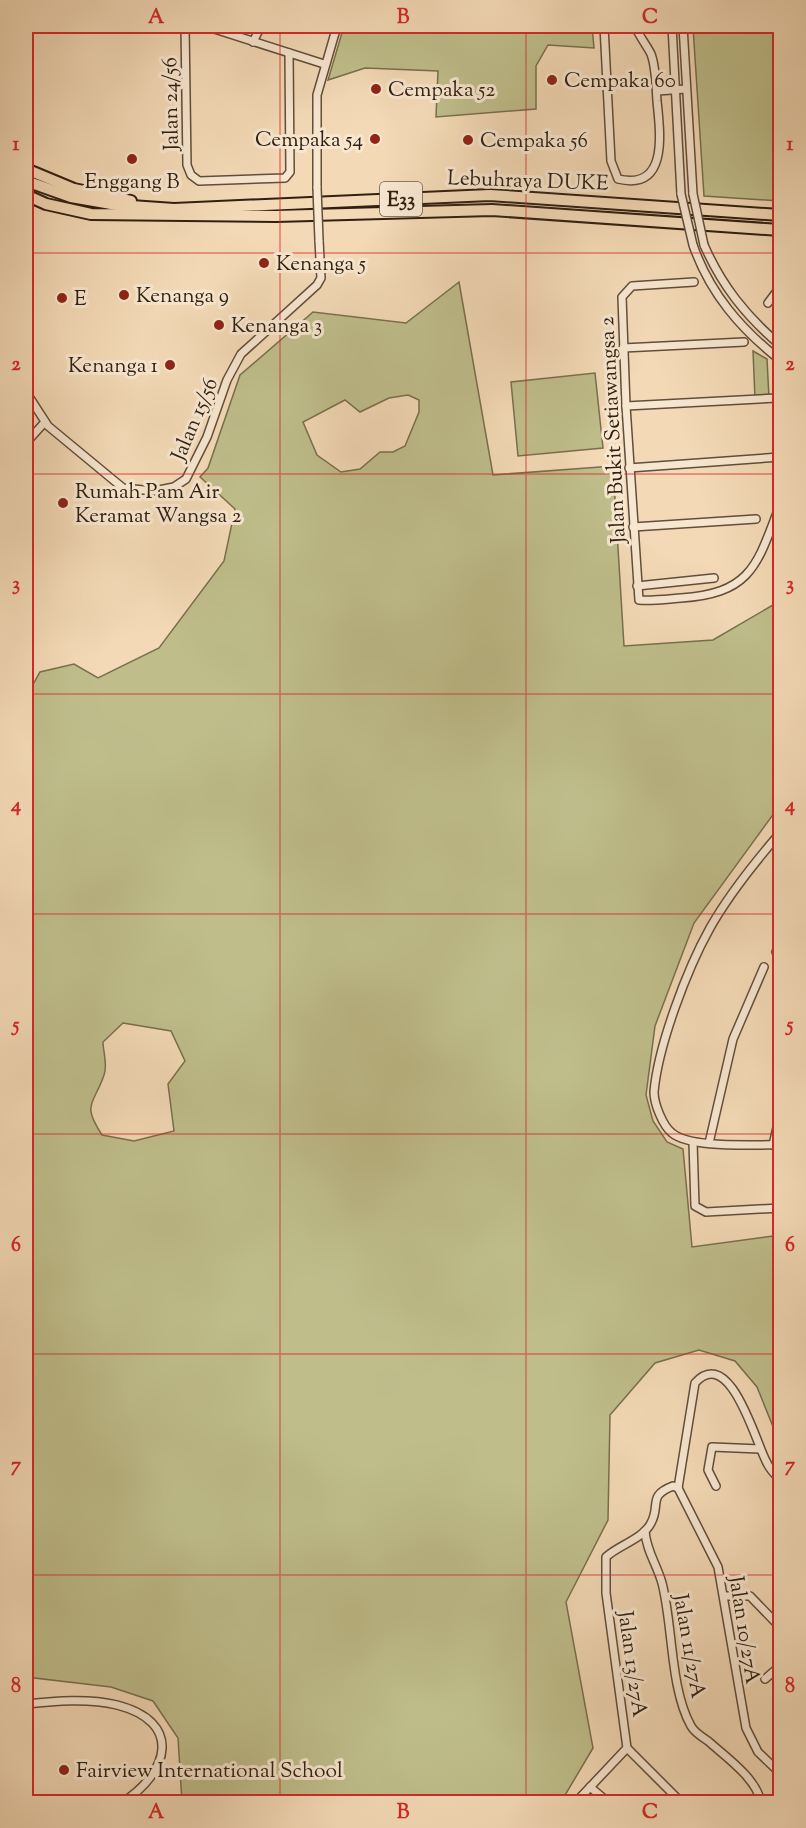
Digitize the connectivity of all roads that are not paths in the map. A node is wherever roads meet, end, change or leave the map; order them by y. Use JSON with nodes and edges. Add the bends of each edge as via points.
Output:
{"nodes":[{"id":1,"x":185,"y":26,"type":"edge"},
{"id":2,"x":204,"y":26,"type":"edge"},
{"id":3,"x":261,"y":26,"type":"edge"},
{"id":4,"x":337,"y":26,"type":"edge"},
{"id":5,"x":604,"y":26,"type":"edge"},
{"id":6,"x":635,"y":26,"type":"edge"},
{"id":7,"x":672,"y":26,"type":"edge"},
{"id":8,"x":683,"y":26,"type":"edge"},
{"id":9,"x":253,"y":42,"type":"junction"},
{"id":10,"x":289,"y":53,"type":"junction"},
{"id":11,"x":324,"y":64,"type":"junction"},
{"id":12,"x":686,"y":89,"type":"junction"},
{"id":13,"x":675,"y":90,"type":"junction"},
{"id":14,"x":657,"y":91,"type":"junction"},
{"id":15,"x":26,"y":169,"type":"edge"},
{"id":16,"x":26,"y":181,"type":"edge"},
{"id":17,"x":26,"y":195,"type":"edge"},
{"id":18,"x":26,"y":202,"type":"edge"},
{"id":19,"x":46,"y":204,"type":"junction"},
{"id":20,"x":174,"y":209,"type":"junction"},
{"id":21,"x":780,"y":215,"type":"edge"},
{"id":22,"x":780,"y":230,"type":"edge"},
{"id":23,"x":694,"y":282,"type":"dead end"},
{"id":24,"x":780,"y":287,"type":"edge"},
{"id":25,"x":768,"y":303,"type":"dead end"},
{"id":26,"x":744,"y":342,"type":"dead end"},
{"id":27,"x":780,"y":345,"type":"edge"},
{"id":28,"x":623,"y":348,"type":"junction"},
{"id":29,"x":780,"y":360,"type":"edge"},
{"id":30,"x":26,"y":395,"type":"edge"},
{"id":31,"x":776,"y":398,"type":"dead end"},
{"id":32,"x":626,"y":406,"type":"junction"},
{"id":33,"x":44,"y":423,"type":"junction"},
{"id":34,"x":26,"y":443,"type":"edge"},
{"id":35,"x":780,"y":457,"type":"edge"},
{"id":36,"x":629,"y":468,"type":"junction"},
{"id":37,"x":780,"y":504,"type":"edge"},
{"id":38,"x":756,"y":519,"type":"dead end"},
{"id":39,"x":633,"y":527,"type":"junction"},
{"id":40,"x":714,"y":578,"type":"dead end"},
{"id":41,"x":637,"y":586,"type":"junction"},
{"id":42,"x":780,"y":833,"type":"edge"},
{"id":43,"x":780,"y":945,"type":"edge"},
{"id":44,"x":776,"y":952,"type":"dead end"},
{"id":45,"x":764,"y":967,"type":"dead end"},
{"id":46,"x":780,"y":1114,"type":"edge"},
{"id":47,"x":693,"y":1142,"type":"junction"},
{"id":48,"x":709,"y":1143,"type":"junction"},
{"id":49,"x":777,"y":1145,"type":"edge"},
{"id":50,"x":780,"y":1208,"type":"edge"},
{"id":51,"x":760,"y":1449,"type":"junction"},
{"id":52,"x":780,"y":1479,"type":"edge"},
{"id":53,"x":716,"y":1486,"type":"dead end"},
{"id":54,"x":678,"y":1488,"type":"junction"},
{"id":55,"x":645,"y":1531,"type":"junction"},
{"id":56,"x":724,"y":1596,"type":"junction"},
{"id":57,"x":780,"y":1627,"type":"edge"},
{"id":58,"x":780,"y":1666,"type":"edge"},
{"id":59,"x":765,"y":1679,"type":"dead end"},
{"id":60,"x":26,"y":1704,"type":"edge"},
{"id":61,"x":627,"y":1748,"type":"junction"},
{"id":62,"x":780,"y":1773,"type":"edge"},
{"id":63,"x":590,"y":1786,"type":"junction"},
{"id":64,"x":123,"y":1803,"type":"edge"},
{"id":65,"x":576,"y":1803,"type":"edge"},
{"id":66,"x":608,"y":1803,"type":"edge"},
{"id":67,"x":681,"y":1803,"type":"edge"},
{"id":68,"x":761,"y":1803,"type":"edge"}],
"edges":[{"from":1,"to":10,"type":"street","name":"Jalan 24/56","via":[[187,165],[199,181],[285,178],[290,172]]},
{"from":2,"to":9,"type":"street"},
{"from":3,"to":9,"type":"street"},
{"from":4,"to":11,"type":"street","name":"Jalan 15/56"},
{"from":5,"to":14,"type":"street","via":[[611,161],[618,179],[644,178],[659,156]]},
{"from":6,"to":14,"type":"street","via":[[651,55]]},
{"from":7,"to":13,"type":"street"},
{"from":8,"to":12,"type":"street"},
{"from":9,"to":10,"type":"street"},
{"from":10,"to":11,"type":"street"},
{"from":11,"to":33,"type":"street","name":"Jalan 15/56","bridge":true,"via":[[317,95],[321,278],[242,354],[186,478],[174,487],[154,491],[123,488]]},
{"from":12,"to":13,"type":"street"},
{"from":12,"to":27,"type":"street","bridge":true,"via":[[693,194],[704,244],[715,271],[738,305]]},
{"from":13,"to":14,"type":"street"},
{"from":13,"to":29,"type":"street","bridge":true,"via":[[681,194],[700,266],[730,314]]},
{"from":15,"to":20,"type":"highway","via":[[74,189]]},
{"from":16,"to":20,"type":"highway","name":"Lebuhraya DUKE","number":"E33","via":[[71,197]]},
{"from":17,"to":19,"type":"highway","name":"Lebuhraya DUKE","number":"E33"},
{"from":18,"to":19,"type":"highway"},
{"from":19,"to":22,"type":"highway","name":"Lebuhraya DUKE","number":"E33","via":[[91,214],[169,216],[492,210]]},
{"from":20,"to":21,"type":"highway","name":"Lebuhraya DUKE","number":"E33","via":[[490,195]]},
{"from":23,"to":28,"type":"street","name":"Jalan Bukit Setiawangsa 2","via":[[630,287],[622,297]]},
{"from":24,"to":25,"type":"street"},
{"from":26,"to":28,"type":"street"},
{"from":28,"to":32,"type":"street","name":"Jalan Bukit Setiawangsa 2"},
{"from":30,"to":33,"type":"street","name":"Jalan 15/56"},
{"from":31,"to":32,"type":"street"},
{"from":32,"to":36,"type":"street","name":"Jalan Bukit Setiawangsa 2"},
{"from":33,"to":34,"type":"street"},
{"from":35,"to":36,"type":"street"},
{"from":36,"to":39,"type":"street","name":"Jalan Bukit Setiawangsa 2"},
{"from":37,"to":41,"type":"street","name":"Jalan Bukit Setiawangsa 2","via":[[758,559],[731,587],[708,596],[640,600]]},
{"from":38,"to":39,"type":"street"},
{"from":39,"to":41,"type":"street","name":"Jalan Bukit Setiawangsa 2"},
{"from":40,"to":41,"type":"street"},
{"from":42,"to":47,"type":"street","via":[[709,929],[669,1024],[654,1094],[660,1115],[673,1133]]},
{"from":43,"to":44,"type":"street"},
{"from":45,"to":48,"type":"street","via":[[733,1039]]},
{"from":46,"to":49,"type":"street"},
{"from":47,"to":48,"type":"street"},
{"from":47,"to":50,"type":"street","via":[[695,1206],[706,1212]]},
{"from":48,"to":49,"type":"street"},
{"from":51,"to":52,"type":"street"},
{"from":51,"to":53,"type":"street","via":[[712,1447],[708,1470]]},
{"from":51,"to":54,"type":"street","via":[[735,1390],[719,1377],[705,1376],[695,1383]]},
{"from":54,"to":55,"type":"street","via":[[673,1486],[658,1494],[652,1522]]},
{"from":54,"to":56,"type":"street","name":"Jalan 10/27A","via":[[715,1559]]},
{"from":55,"to":61,"type":"street","name":"Jalan 13/27A","via":[[606,1557],[605,1565]]},
{"from":55,"to":68,"type":"street","name":"Jalan 11/27A","via":[[666,1599],[681,1706],[692,1728],[736,1766],[759,1792]]},
{"from":56,"to":57,"type":"street","via":[[750,1596]]},
{"from":56,"to":62,"type":"street","name":"Jalan 10/27A","via":[[746,1728],[758,1752]]},
{"from":58,"to":59,"type":"street"},
{"from":60,"to":64,"type":"street","via":[[67,1700],[116,1705],[148,1720],[158,1730],[164,1753],[158,1768],[146,1785]]},
{"from":61,"to":63,"type":"street","name":"Jalan 13/27A"},
{"from":61,"to":67,"type":"street"},
{"from":63,"to":65,"type":"street","name":"Jalan 13/27A"},
{"from":63,"to":66,"type":"street"}]}
